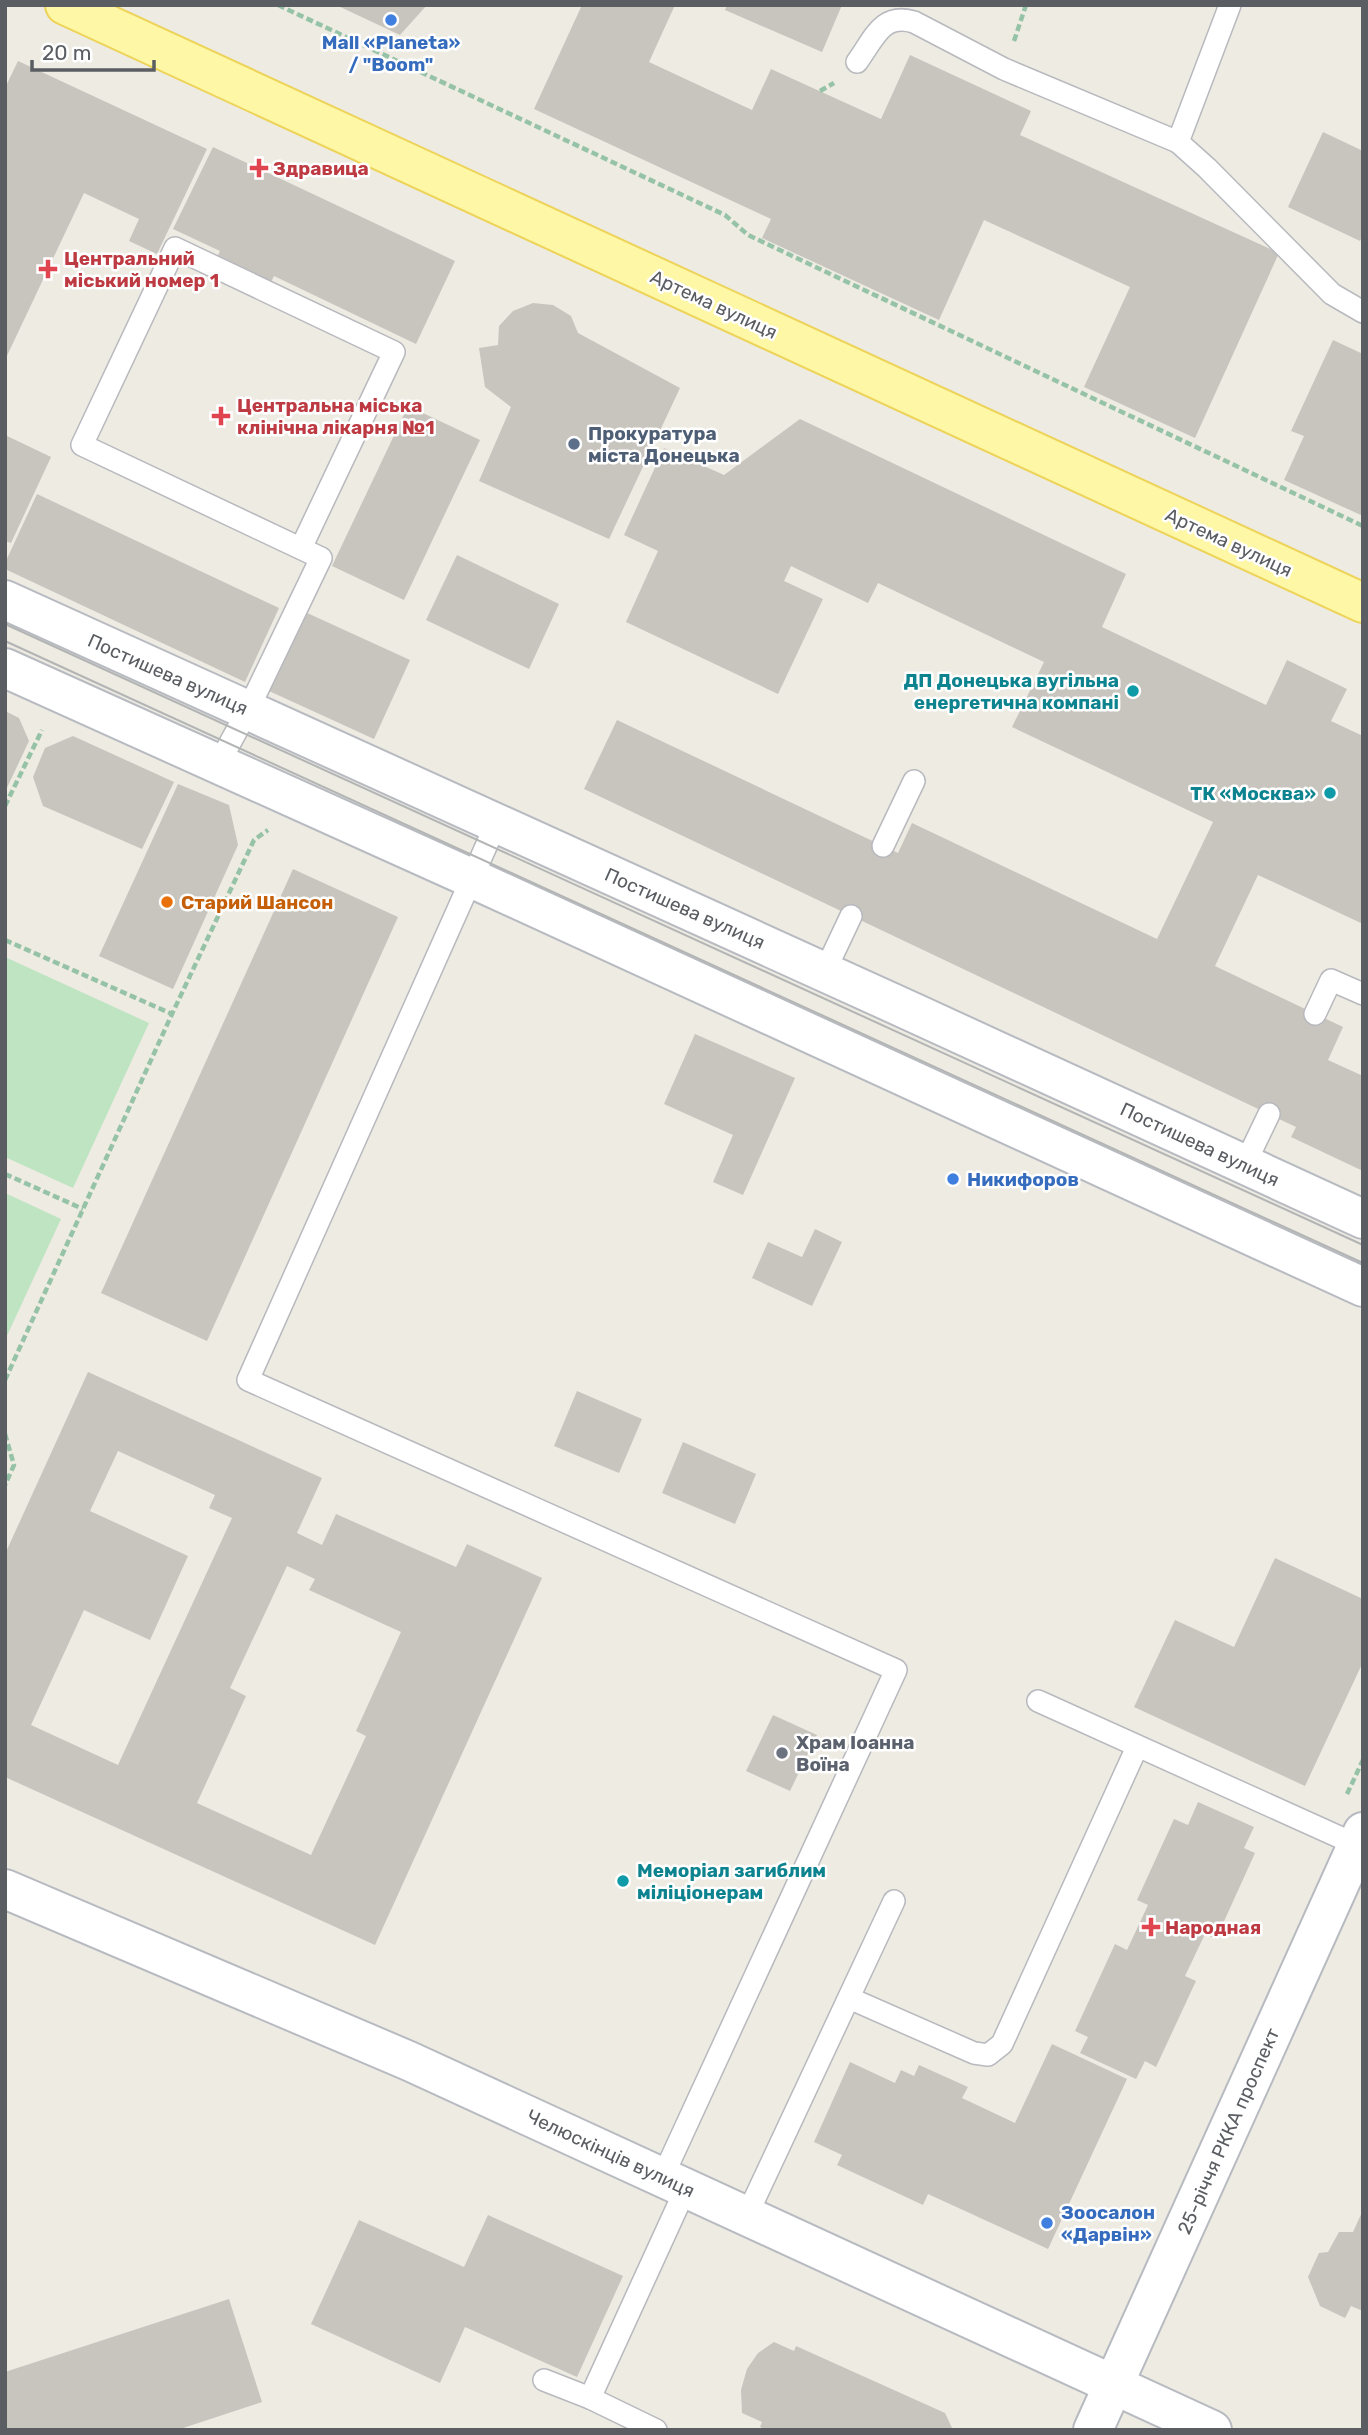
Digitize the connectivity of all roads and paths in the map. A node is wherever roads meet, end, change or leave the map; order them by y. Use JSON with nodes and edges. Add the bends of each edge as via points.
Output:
{"nodes":[{"id":1,"x":65,"y":5,"type":"edge"},
{"id":2,"x":278,"y":5,"type":"edge"},
{"id":3,"x":1230,"y":5,"type":"edge"},
{"id":4,"x":857,"y":62,"type":"dead end"},
{"id":5,"x":1178,"y":142,"type":"junction"},
{"id":6,"x":1363,"y":312,"type":"edge"},
{"id":7,"x":1363,"y":526,"type":"edge"},
{"id":8,"x":301,"y":548,"type":"junction"},
{"id":9,"x":5,"y":600,"type":"edge"},
{"id":10,"x":1363,"y":603,"type":"edge"},
{"id":11,"x":5,"y":668,"type":"edge"},
{"id":12,"x":59,"y":694,"type":"junction"},
{"id":13,"x":248,"y":710,"type":"junction"},
{"id":14,"x":219,"y":763,"type":"junction"},
{"id":15,"x":914,"y":781,"type":"dead end"},
{"id":16,"x":305,"y":802,"type":"junction"},
{"id":17,"x":5,"y":806,"type":"edge"},
{"id":18,"x":496,"y":824,"type":"junction"},
{"id":19,"x":883,"y":846,"type":"dead end"},
{"id":20,"x":471,"y":877,"type":"junction"},
{"id":21,"x":851,"y":916,"type":"dead end"},
{"id":22,"x":5,"y":940,"type":"edge"},
{"id":23,"x":825,"y":971,"type":"junction"},
{"id":24,"x":1363,"y":994,"type":"edge"},
{"id":25,"x":172,"y":1013,"type":"junction"},
{"id":26,"x":1315,"y":1014,"type":"dead end"},
{"id":27,"x":1269,"y":1114,"type":"dead end"},
{"id":28,"x":1245,"y":1164,"type":"junction"},
{"id":29,"x":5,"y":1174,"type":"edge"},
{"id":30,"x":83,"y":1209,"type":"junction"},
{"id":31,"x":1363,"y":1219,"type":"edge"},
{"id":32,"x":1363,"y":1287,"type":"edge"},
{"id":33,"x":5,"y":1380,"type":"edge"},
{"id":34,"x":5,"y":1434,"type":"edge"},
{"id":35,"x":5,"y":1485,"type":"edge"},
{"id":36,"x":1038,"y":1701,"type":"dead end"},
{"id":37,"x":1137,"y":1747,"type":"junction"},
{"id":38,"x":1360,"y":1839,"type":"edge"},
{"id":39,"x":5,"y":1889,"type":"edge"},
{"id":40,"x":894,"y":1900,"type":"dead end"},
{"id":41,"x":849,"y":1998,"type":"junction"},
{"id":42,"x":675,"y":2182,"type":"junction"},
{"id":43,"x":747,"y":2215,"type":"junction"},
{"id":44,"x":544,"y":2380,"type":"dead end"},
{"id":45,"x":1114,"y":2385,"type":"junction"},
{"id":46,"x":590,"y":2398,"type":"junction"},
{"id":47,"x":656,"y":2430,"type":"edge"},
{"id":48,"x":1093,"y":2430,"type":"edge"},
{"id":49,"x":1212,"y":2430,"type":"edge"}],
"edges":[{"from":1,"to":10,"type":"main road","name":"Артема вулиця"},
{"from":2,"to":7,"type":"path","via":[[725,215],[748,234]]},
{"from":3,"to":5,"type":"lane"},
{"from":4,"to":5,"type":"lane","via":[[884,25],[902,18],[1004,69]]},
{"from":5,"to":6,"type":"lane","via":[[1332,294]]},
{"from":8,"to":8,"type":"lane","via":[[82,445],[175,248],[394,352]]},
{"from":8,"to":13,"type":"lane","via":[[321,558]]},
{"from":9,"to":13,"type":"street","name":"Постишева вулиця"},
{"from":11,"to":12,"type":"street"},
{"from":12,"to":14,"type":"street"},
{"from":12,"to":17,"type":"path"},
{"from":13,"to":14,"type":"lane"},
{"from":13,"to":18,"type":"street","name":"Постишева вулиця"},
{"from":14,"to":16,"type":"street"},
{"from":15,"to":19,"type":"lane"},
{"from":16,"to":20,"type":"street"},
{"from":16,"to":25,"type":"path","via":[[254,840]]},
{"from":18,"to":20,"type":"lane"},
{"from":18,"to":23,"type":"street","name":"Постишева вулиця"},
{"from":20,"to":32,"type":"street"},
{"from":20,"to":42,"type":"lane","via":[[248,1380],[896,1670]]},
{"from":21,"to":23,"type":"lane"},
{"from":22,"to":25,"type":"path"},
{"from":23,"to":28,"type":"street","name":"Постишева вулиця"},
{"from":24,"to":26,"type":"lane","via":[[1331,980]]},
{"from":25,"to":30,"type":"path"},
{"from":27,"to":28,"type":"lane"},
{"from":28,"to":31,"type":"street","name":"Постишева вулиця"},
{"from":29,"to":30,"type":"path"},
{"from":30,"to":33,"type":"path"},
{"from":34,"to":35,"type":"path","via":[[14,1465]]},
{"from":36,"to":37,"type":"lane"},
{"from":37,"to":38,"type":"lane"},
{"from":37,"to":41,"type":"lane","via":[[1002,2043],[988,2054],[974,2053]]},
{"from":38,"to":45,"type":"street","name":"25-річчя РККА проспект"},
{"from":39,"to":42,"type":"street","name":"Челюскінців вулиця","via":[[409,2061]]},
{"from":40,"to":41,"type":"lane"},
{"from":41,"to":43,"type":"lane"},
{"from":42,"to":43,"type":"street","name":"Челюскінців вулиця"},
{"from":42,"to":46,"type":"lane"},
{"from":43,"to":45,"type":"street","name":"Челюскінців вулиця"},
{"from":44,"to":46,"type":"lane"},
{"from":45,"to":48,"type":"street","name":"25-річчя РККА проспект"},
{"from":45,"to":49,"type":"street","name":"Челюскінців вулиця"},
{"from":46,"to":47,"type":"lane"}]}
